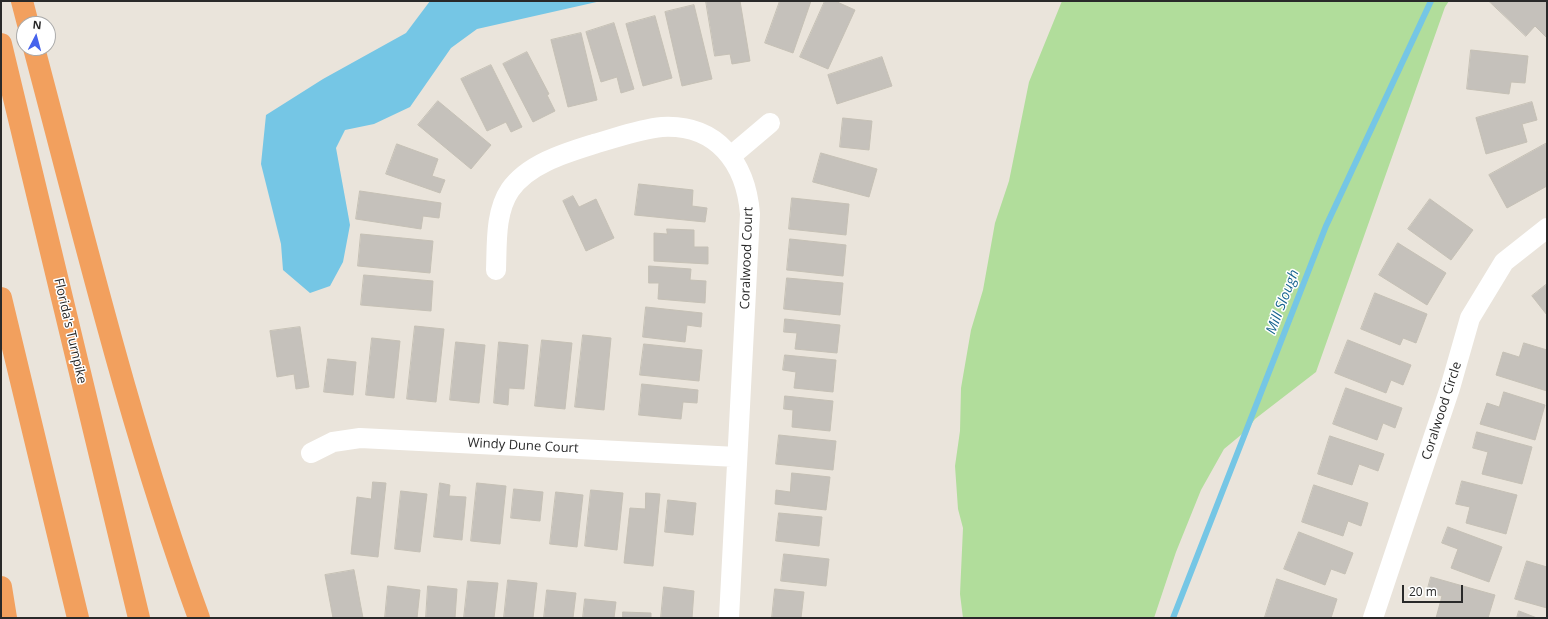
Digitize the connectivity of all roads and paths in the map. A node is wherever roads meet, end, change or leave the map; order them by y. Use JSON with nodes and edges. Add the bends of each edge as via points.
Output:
{"nodes":[{"id":1,"x":22,"y":1,"type":"edge"},
{"id":2,"x":26,"y":16,"type":"edge"},
{"id":3,"x":1,"y":44,"type":"edge"},
{"id":4,"x":36,"y":56,"type":"edge"},
{"id":5,"x":770,"y":122,"type":"dead end"},
{"id":6,"x":731,"y":156,"type":"junction"},
{"id":7,"x":1547,"y":228,"type":"edge"},
{"id":8,"x":496,"y":270,"type":"dead end"},
{"id":9,"x":1,"y":298,"type":"edge"},
{"id":10,"x":311,"y":453,"type":"dead end"},
{"id":11,"x":738,"y":457,"type":"junction"},
{"id":12,"x":1,"y":588,"type":"edge"},
{"id":13,"x":6,"y":618,"type":"edge"},
{"id":14,"x":78,"y":618,"type":"edge"},
{"id":15,"x":139,"y":618,"type":"edge"},
{"id":16,"x":200,"y":618,"type":"edge"},
{"id":17,"x":729,"y":618,"type":"edge"},
{"id":18,"x":1373,"y":618,"type":"edge"}],
"edges":[{"from":1,"to":2,"type":"highway"},
{"from":3,"to":15,"type":"highway","name":"Florida's Turnpike"},
{"from":4,"to":16,"type":"highway","via":[[129,405],[176,553]]},
{"from":5,"to":6,"type":"street"},
{"from":6,"to":8,"type":"street","name":"Coralwood Court","via":[[698,132],[685,128],[660,127],[630,133],[574,151],[541,165],[518,180],[505,199],[499,222]]},
{"from":6,"to":11,"type":"street","name":"Coralwood Court","via":[[746,186],[750,214]]},
{"from":7,"to":18,"type":"street","name":"Coralwood Circle","via":[[1504,262],[1470,318],[1450,388]]},
{"from":9,"to":14,"type":"highway"},
{"from":10,"to":11,"type":"street","name":"Windy Dune Court","via":[[333,442],[360,438]]},
{"from":11,"to":17,"type":"street","name":"Coralwood Court"},
{"from":12,"to":13,"type":"highway"}]}
